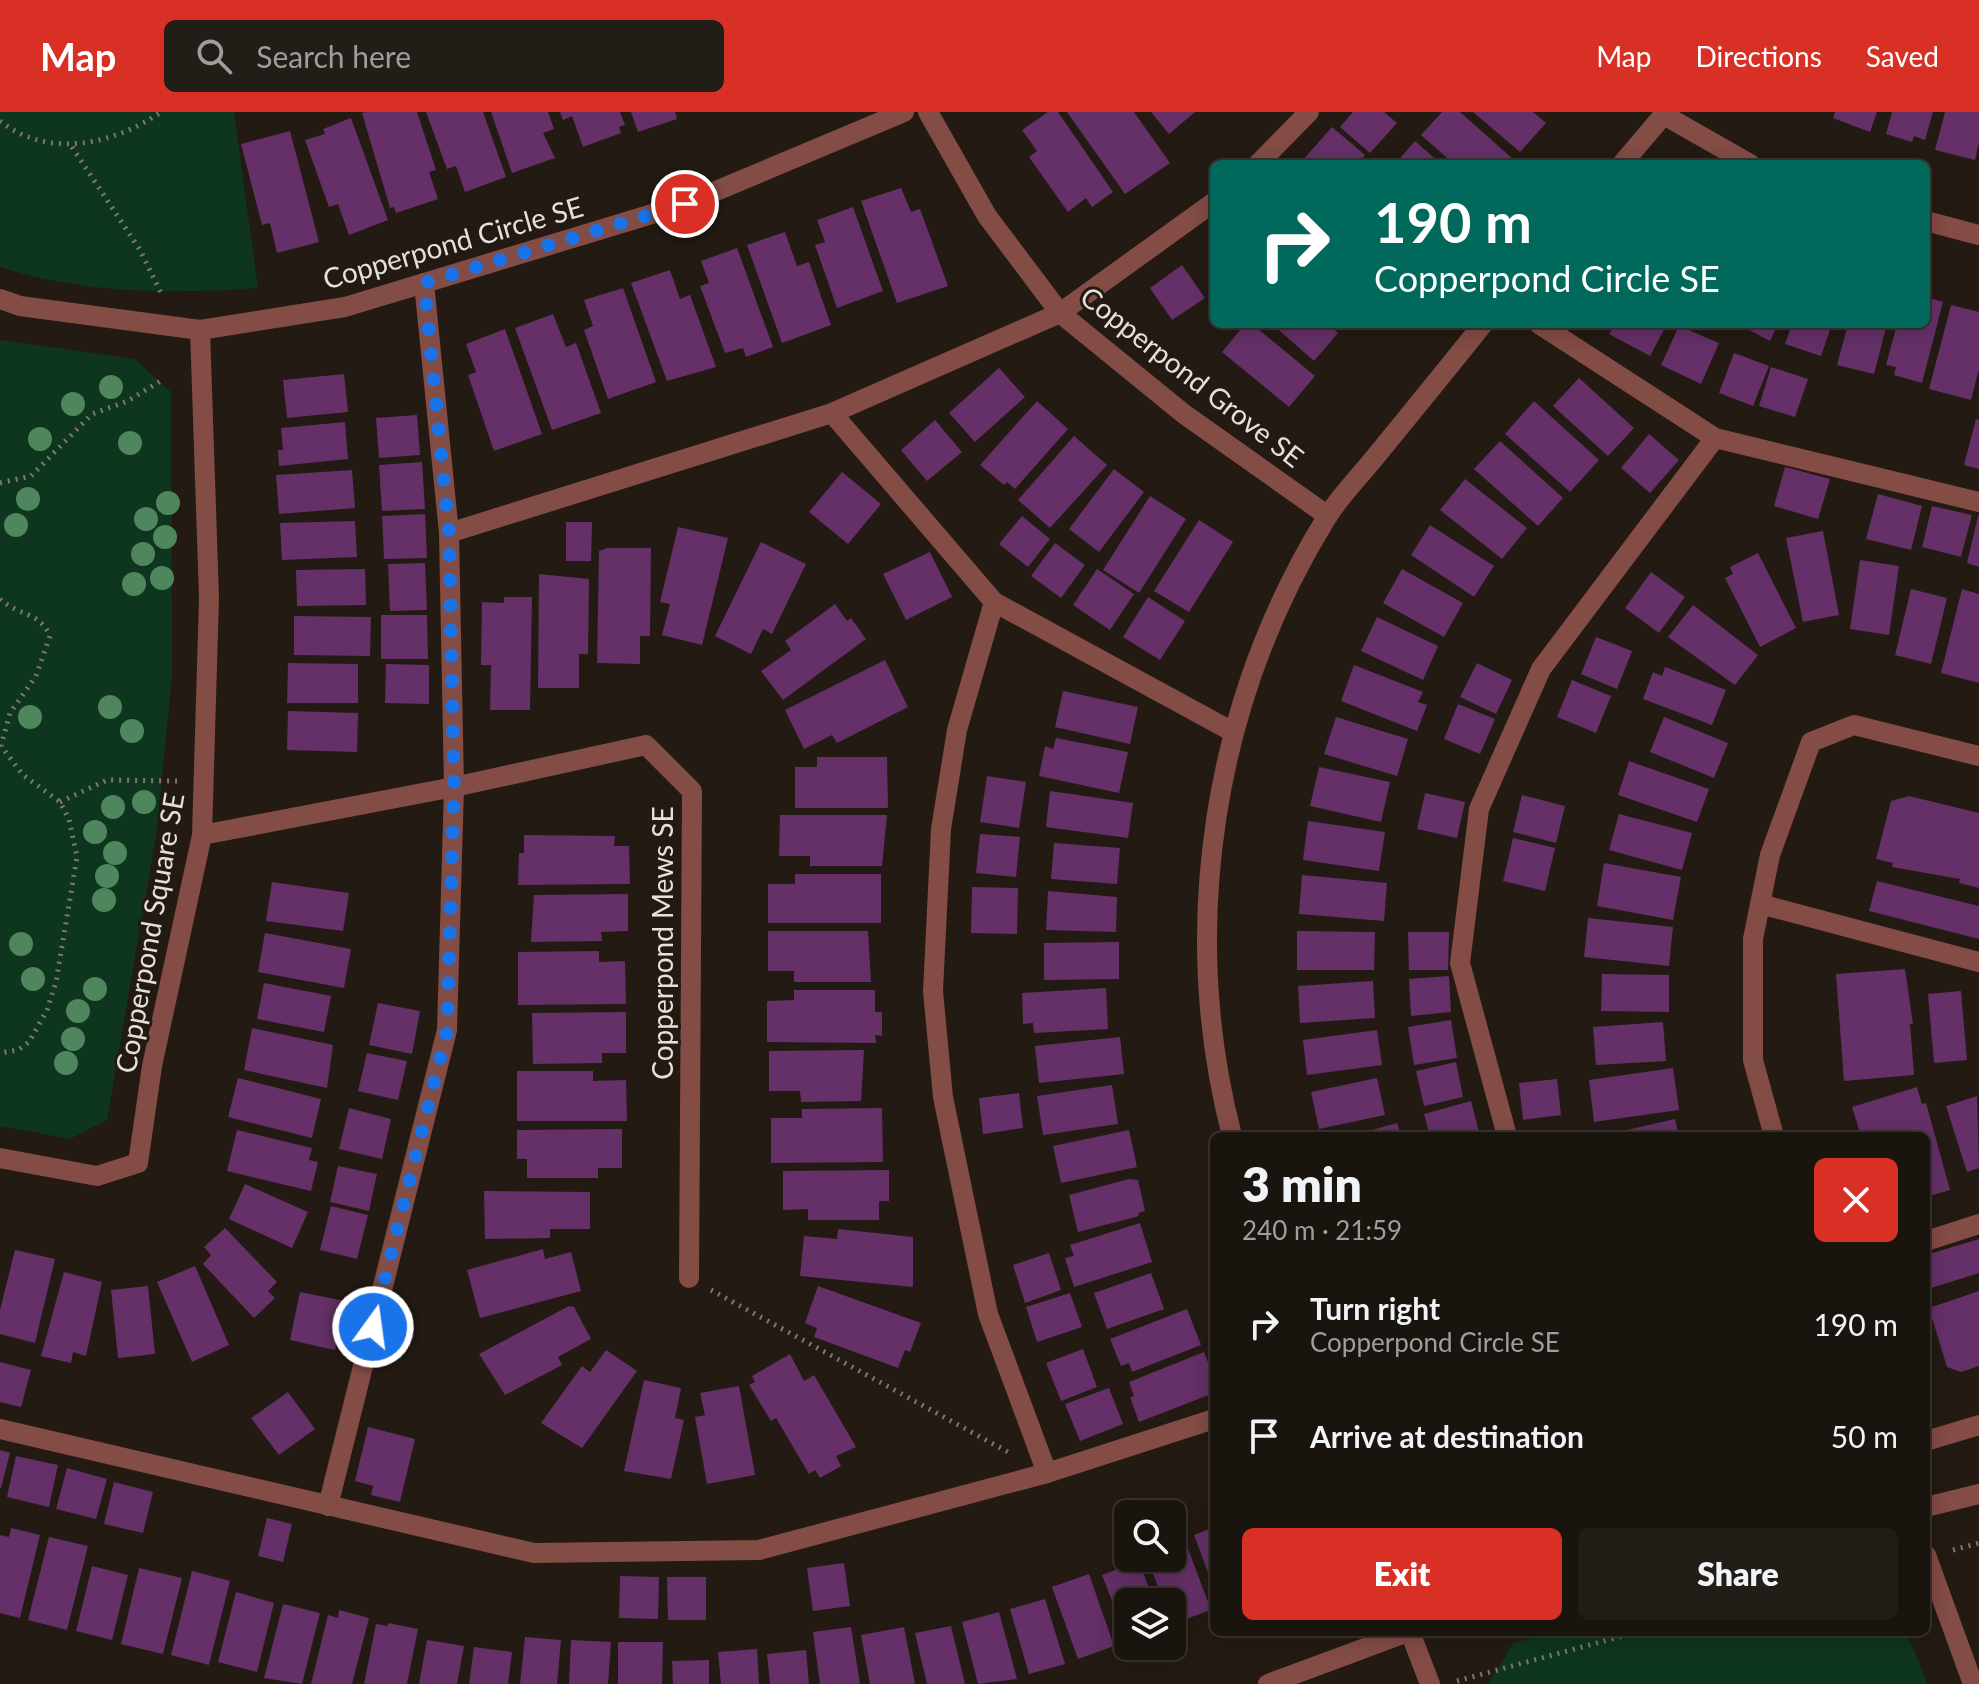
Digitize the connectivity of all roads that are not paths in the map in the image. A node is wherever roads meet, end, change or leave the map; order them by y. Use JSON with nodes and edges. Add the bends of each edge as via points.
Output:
{"nodes":[{"id":1,"x":904,"y":112,"type":"edge"},
{"id":2,"x":928,"y":112,"type":"edge"},
{"id":3,"x":1309,"y":112,"type":"edge"},
{"id":4,"x":1665,"y":114,"type":"edge"},
{"id":5,"x":1262,"y":160,"type":"edge"},
{"id":6,"x":1625,"y":160,"type":"edge"},
{"id":7,"x":1743,"y":160,"type":"edge"},
{"id":8,"x":1210,"y":205,"type":"edge"},
{"id":9,"x":1930,"y":222,"type":"edge"},
{"id":10,"x":1979,"y":235,"type":"edge"},
{"id":11,"x":424,"y":283,"type":"junction"},
{"id":12,"x":0,"y":299,"type":"edge"},
{"id":13,"x":1060,"y":313,"type":"junction"},
{"id":14,"x":1480,"y":328,"type":"edge"},
{"id":15,"x":1545,"y":328,"type":"edge"},
{"id":16,"x":200,"y":330,"type":"junction"},
{"id":17,"x":832,"y":413,"type":"junction"},
{"id":18,"x":1715,"y":438,"type":"junction"},
{"id":19,"x":1979,"y":502,"type":"edge"},
{"id":20,"x":1328,"y":516,"type":"junction"},
{"id":21,"x":449,"y":533,"type":"junction"},
{"id":22,"x":994,"y":602,"type":"junction"},
{"id":23,"x":1233,"y":732,"type":"junction"},
{"id":24,"x":1979,"y":756,"type":"edge"},
{"id":25,"x":454,"y":787,"type":"junction"},
{"id":26,"x":202,"y":835,"type":"junction"},
{"id":27,"x":1760,"y":904,"type":"junction"},
{"id":28,"x":1979,"y":962,"type":"edge"},
{"id":29,"x":1231,"y":1132,"type":"edge"},
{"id":30,"x":1506,"y":1132,"type":"edge"},
{"id":31,"x":1773,"y":1132,"type":"edge"},
{"id":32,"x":0,"y":1158,"type":"edge"},
{"id":33,"x":1979,"y":1224,"type":"edge"},
{"id":34,"x":1930,"y":1240,"type":"edge"},
{"id":35,"x":689,"y":1278,"type":"road end"},
{"id":36,"x":1210,"y":1420,"type":"edge"},
{"id":37,"x":1979,"y":1425,"type":"edge"},
{"id":38,"x":0,"y":1429,"type":"edge"},
{"id":39,"x":1930,"y":1440,"type":"edge"},
{"id":40,"x":1047,"y":1473,"type":"junction"},
{"id":41,"x":1979,"y":1494,"type":"edge"},
{"id":42,"x":328,"y":1506,"type":"junction"},
{"id":43,"x":1930,"y":1506,"type":"edge"},
{"id":44,"x":1930,"y":1566,"type":"edge"},
{"id":45,"x":1398,"y":1636,"type":"edge"},
{"id":46,"x":1411,"y":1636,"type":"edge"},
{"id":47,"x":1268,"y":1684,"type":"edge"},
{"id":48,"x":1430,"y":1684,"type":"edge"},
{"id":49,"x":1973,"y":1684,"type":"edge"}],
"edges":[{"from":1,"to":11,"type":"street","name":"Copperpond Circle SE","via":[[685,204]]},
{"from":2,"to":13,"type":"street","name":"Copperpond Grove SE","via":[[987,216]]},
{"from":3,"to":5,"type":"street"},
{"from":4,"to":6,"type":"street"},
{"from":4,"to":7,"type":"street"},
{"from":8,"to":13,"type":"street"},
{"from":9,"to":10,"type":"street"},
{"from":11,"to":16,"type":"street","name":"Copperpond Circle SE","via":[[345,307]]},
{"from":11,"to":21,"type":"street"},
{"from":12,"to":16,"type":"street","name":"Copperpond Circle SE"},
{"from":13,"to":17,"type":"street"},
{"from":13,"to":20,"type":"street","name":"Copperpond Grove SE","via":[[1184,414]]},
{"from":14,"to":20,"type":"street"},
{"from":15,"to":18,"type":"street"},
{"from":16,"to":26,"type":"street","name":"Copperpond Square SE","via":[[209,598]]},
{"from":17,"to":21,"type":"street"},
{"from":17,"to":22,"type":"street"},
{"from":18,"to":19,"type":"street"},
{"from":18,"to":30,"type":"street","via":[[1541,669],[1479,809],[1460,963]]},
{"from":20,"to":23,"type":"street","via":[[1271,623]]},
{"from":21,"to":25,"type":"street"},
{"from":22,"to":23,"type":"street"},
{"from":22,"to":40,"type":"street","via":[[957,730],[946,801],[933,991],[943,1097],[988,1314]]},
{"from":23,"to":29,"type":"street","via":[[1209,857],[1207,985]]},
{"from":24,"to":27,"type":"street","via":[[1854,725],[1811,742],[1770,855]]},
{"from":25,"to":26,"type":"street","name":"Copperpond Mews SE"},
{"from":25,"to":35,"type":"street","name":"Copperpond Mews SE","via":[[646,745],[692,791]]},
{"from":25,"to":42,"type":"street","via":[[447,1030]]},
{"from":26,"to":32,"type":"street","name":"Copperpond Square SE","via":[[152,1066],[138,1163],[97,1176]]},
{"from":27,"to":28,"type":"street"},
{"from":27,"to":31,"type":"street","via":[[1753,939],[1753,1060]]},
{"from":33,"to":34,"type":"street"},
{"from":36,"to":40,"type":"street"},
{"from":37,"to":39,"type":"street"},
{"from":38,"to":42,"type":"street"},
{"from":40,"to":42,"type":"street","via":[[759,1550],[534,1553]]},
{"from":41,"to":43,"type":"street"},
{"from":44,"to":49,"type":"street"},
{"from":45,"to":47,"type":"street"},
{"from":46,"to":48,"type":"street"}]}
